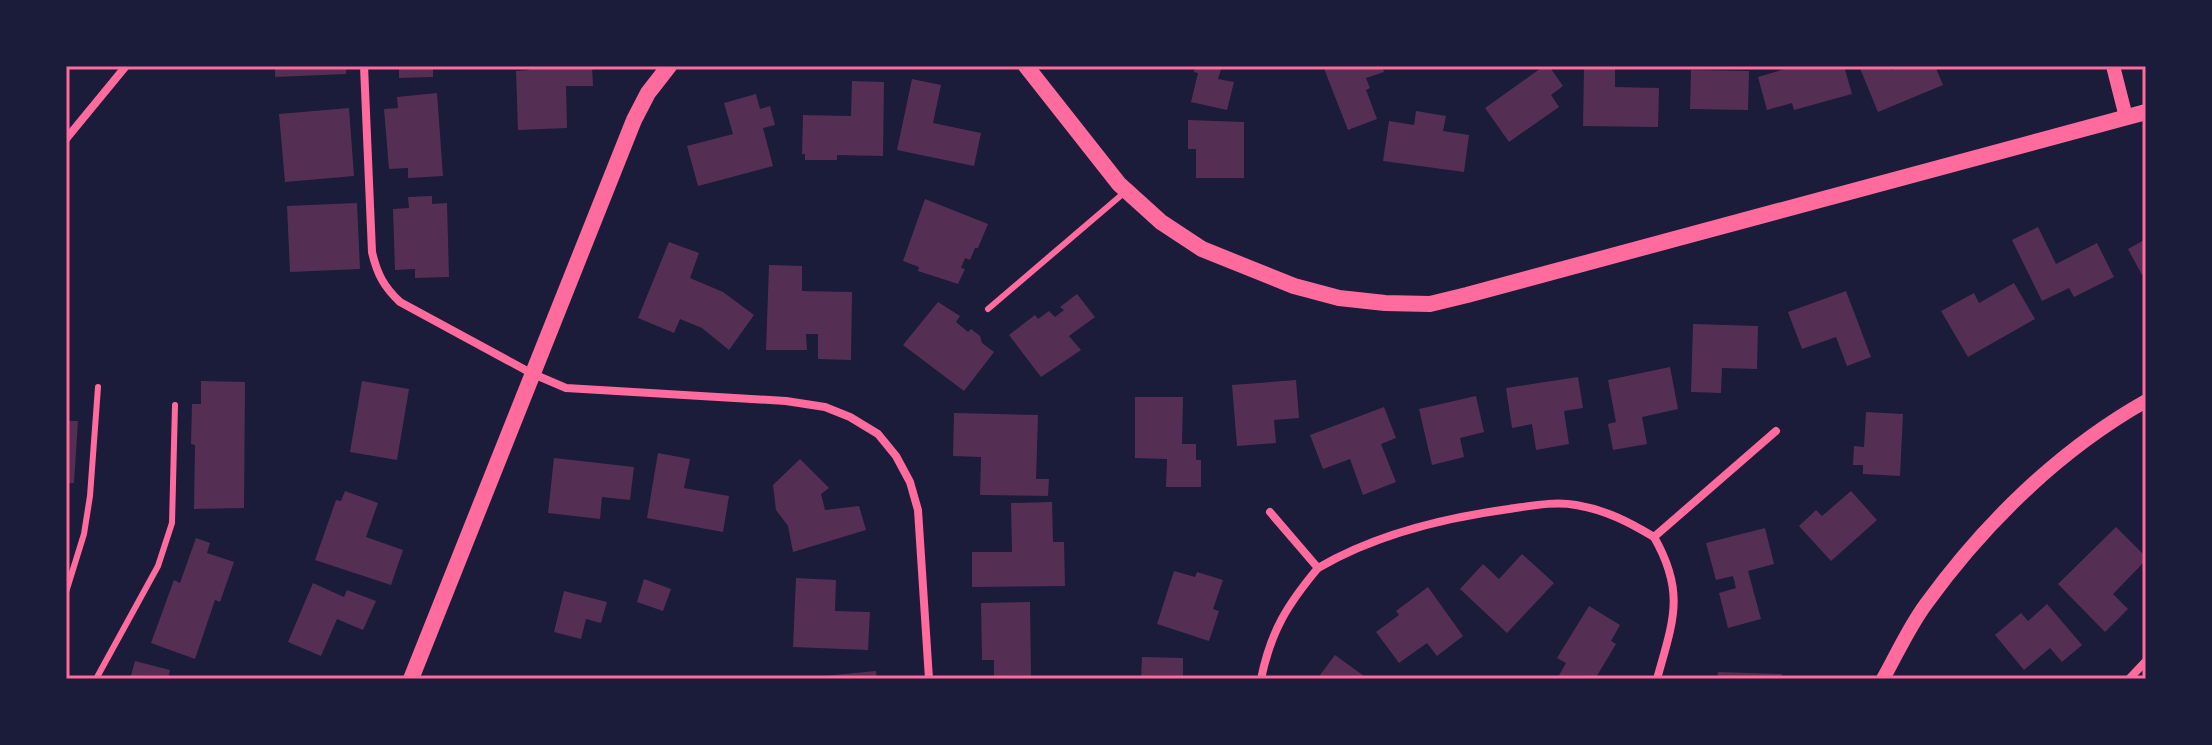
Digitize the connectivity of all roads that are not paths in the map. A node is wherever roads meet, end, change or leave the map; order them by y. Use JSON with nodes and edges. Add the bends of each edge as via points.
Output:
{"nodes":[{"id":1,"x":126,"y":66,"type":"edge"},
{"id":2,"x":364,"y":66,"type":"edge"},
{"id":3,"x":669,"y":66,"type":"edge"},
{"id":4,"x":1026,"y":66,"type":"edge"},
{"id":5,"x":2113,"y":66,"type":"edge"},
{"id":6,"x":2146,"y":112,"type":"edge"},
{"id":7,"x":2126,"y":117,"type":"junction"},
{"id":8,"x":66,"y":139,"type":"edge"},
{"id":9,"x":1126,"y":191,"type":"junction"},
{"id":10,"x":988,"y":309,"type":"dead end"},
{"id":11,"x":531,"y":373,"type":"junction"},
{"id":12,"x":98,"y":387,"type":"dead end"},
{"id":13,"x":2146,"y":401,"type":"edge"},
{"id":14,"x":175,"y":405,"type":"dead end"},
{"id":15,"x":1776,"y":431,"type":"dead end"},
{"id":16,"x":1270,"y":512,"type":"dead end"},
{"id":17,"x":1654,"y":537,"type":"junction"},
{"id":18,"x":1318,"y":568,"type":"junction"},
{"id":19,"x":66,"y":592,"type":"edge"},
{"id":20,"x":2146,"y":661,"type":"edge"},
{"id":21,"x":96,"y":679,"type":"edge"},
{"id":22,"x":411,"y":679,"type":"edge"},
{"id":23,"x":929,"y":679,"type":"edge"},
{"id":24,"x":1261,"y":679,"type":"edge"},
{"id":25,"x":1657,"y":679,"type":"edge"},
{"id":26,"x":1883,"y":679,"type":"edge"},
{"id":27,"x":2129,"y":679,"type":"edge"}],
"edges":[{"from":1,"to":8,"type":"street"},
{"from":2,"to":11,"type":"street","via":[[376,272],[400,302]]},
{"from":3,"to":11,"type":"main road","via":[[634,120]]},
{"from":4,"to":9,"type":"main road"},
{"from":5,"to":7,"type":"street"},
{"from":6,"to":7,"type":"main road"},
{"from":7,"to":9,"type":"main road","via":[[1430,304],[1339,298],[1241,267],[1161,222]]},
{"from":9,"to":10,"type":"lane"},
{"from":11,"to":22,"type":"main road"},
{"from":11,"to":23,"type":"street","via":[[566,388],[825,407],[878,434],[910,482],[918,510]]},
{"from":12,"to":19,"type":"lane","via":[[90,496]]},
{"from":13,"to":26,"type":"street","via":[[2074,449],[2022,493],[1924,606]]},
{"from":14,"to":21,"type":"lane","via":[[172,523],[158,566]]},
{"from":15,"to":17,"type":"street"},
{"from":16,"to":18,"type":"street"},
{"from":17,"to":18,"type":"street","via":[[1600,510],[1544,504],[1452,517],[1349,550]]},
{"from":17,"to":25,"type":"street","via":[[1669,562],[1675,590],[1674,616]]},
{"from":18,"to":24,"type":"street","via":[[1276,626]]},
{"from":20,"to":27,"type":"street"}]}
